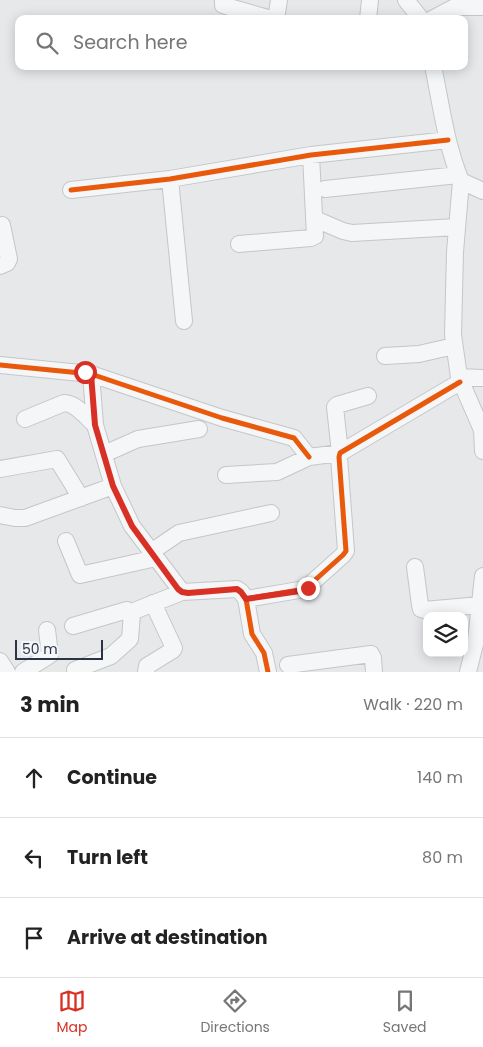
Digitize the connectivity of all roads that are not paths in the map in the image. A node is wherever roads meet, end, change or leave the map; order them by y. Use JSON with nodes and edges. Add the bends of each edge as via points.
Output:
{"nodes":[{"id":1,"x":223,"y":0,"type":"edge"},
{"id":2,"x":279,"y":0,"type":"edge"},
{"id":3,"x":370,"y":0,"type":"edge"},
{"id":4,"x":406,"y":0,"type":"edge"},
{"id":5,"x":483,"y":7,"type":"edge"},
{"id":6,"x":257,"y":15,"type":"edge"},
{"id":7,"x":277,"y":15,"type":"edge"},
{"id":8,"x":368,"y":15,"type":"edge"},
{"id":9,"x":418,"y":15,"type":"edge"},
{"id":10,"x":440,"y":15,"type":"edge"},
{"id":11,"x":434,"y":70,"type":"edge"},
{"id":12,"x":448,"y":140,"type":"junction"},
{"id":13,"x":310,"y":155,"type":"junction"},
{"id":14,"x":460,"y":178,"type":"junction"},
{"id":15,"x":170,"y":179,"type":"junction"},
{"id":16,"x":71,"y":190,"type":"dead end"},
{"id":17,"x":325,"y":190,"type":"dead end"},
{"id":18,"x":483,"y":191,"type":"edge"},
{"id":19,"x":315,"y":220,"type":"junction"},
{"id":20,"x":2,"y":225,"type":"dead end"},
{"id":21,"x":457,"y":227,"type":"junction"},
{"id":22,"x":239,"y":244,"type":"dead end"},
{"id":23,"x":0,"y":266,"type":"edge"},
{"id":24,"x":184,"y":321,"type":"dead end"},
{"id":25,"x":454,"y":346,"type":"junction"},
{"id":26,"x":385,"y":356,"type":"dead end"},
{"id":27,"x":0,"y":366,"type":"edge"},
{"id":28,"x":91,"y":374,"type":"junction"},
{"id":29,"x":483,"y":378,"type":"edge"},
{"id":30,"x":460,"y":379,"type":"junction"},
{"id":31,"x":368,"y":396,"type":"dead end"},
{"id":32,"x":25,"y":419,"type":"dead end"},
{"id":33,"x":95,"y":425,"type":"junction"},
{"id":34,"x":199,"y":429,"type":"dead end"},
{"id":35,"x":483,"y":451,"type":"edge"},
{"id":36,"x":340,"y":452,"type":"junction"},
{"id":37,"x":104,"y":454,"type":"junction"},
{"id":38,"x":308,"y":456,"type":"junction"},
{"id":39,"x":0,"y":469,"type":"edge"},
{"id":40,"x":226,"y":475,"type":"dead end"},
{"id":41,"x":113,"y":486,"type":"junction"},
{"id":42,"x":81,"y":498,"type":"junction"},
{"id":43,"x":271,"y":513,"type":"dead end"},
{"id":44,"x":0,"y":515,"type":"edge"},
{"id":45,"x":66,"y":541,"type":"dead end"},
{"id":46,"x":153,"y":555,"type":"junction"},
{"id":47,"x":415,"y":567,"type":"dead end"},
{"id":48,"x":483,"y":576,"type":"edge"},
{"id":49,"x":182,"y":592,"type":"junction"},
{"id":50,"x":246,"y":599,"type":"junction"},
{"id":51,"x":153,"y":603,"type":"junction"},
{"id":52,"x":480,"y":605,"type":"junction"},
{"id":53,"x":132,"y":613,"type":"junction"},
{"id":54,"x":73,"y":626,"type":"dead end"},
{"id":55,"x":47,"y":630,"type":"dead end"},
{"id":56,"x":0,"y":662,"type":"edge"},
{"id":57,"x":288,"y":665,"type":"dead end"},
{"id":58,"x":75,"y":670,"type":"dead end"},
{"id":59,"x":6,"y":672,"type":"edge"},
{"id":60,"x":23,"y":672,"type":"edge"},
{"id":61,"x":146,"y":672,"type":"edge"},
{"id":62,"x":268,"y":672,"type":"edge"},
{"id":63,"x":374,"y":672,"type":"edge"},
{"id":64,"x":468,"y":672,"type":"edge"}],
"edges":[{"from":1,"to":6,"type":"street","via":[[223,5]]},
{"from":2,"to":7,"type":"street"},
{"from":3,"to":8,"type":"street"},
{"from":4,"to":9,"type":"street"},
{"from":5,"to":10,"type":"street","via":[[456,7]]},
{"from":11,"to":12,"type":"street"},
{"from":12,"to":13,"type":"street"},
{"from":12,"to":14,"type":"street"},
{"from":13,"to":15,"type":"street"},
{"from":13,"to":19,"type":"street"},
{"from":14,"to":17,"type":"street"},
{"from":14,"to":18,"type":"street"},
{"from":14,"to":21,"type":"street"},
{"from":15,"to":16,"type":"street"},
{"from":15,"to":24,"type":"street"},
{"from":19,"to":21,"type":"street","via":[[352,233]]},
{"from":19,"to":22,"type":"street","via":[[315,236],[311,238]]},
{"from":20,"to":23,"type":"street","via":[[9,259]]},
{"from":21,"to":25,"type":"street"},
{"from":25,"to":26,"type":"street","via":[[419,354]]},
{"from":25,"to":30,"type":"street"},
{"from":27,"to":28,"type":"street"},
{"from":28,"to":33,"type":"street"},
{"from":28,"to":38,"type":"street","via":[[222,418],[294,438]]},
{"from":29,"to":30,"type":"street"},
{"from":30,"to":35,"type":"street","via":[[482,430]]},
{"from":30,"to":36,"type":"street"},
{"from":31,"to":36,"type":"street","via":[[335,407]]},
{"from":32,"to":33,"type":"street","via":[[68,403]]},
{"from":33,"to":37,"type":"street"},
{"from":34,"to":37,"type":"street","via":[[138,439]]},
{"from":36,"to":38,"type":"street"},
{"from":36,"to":50,"type":"street","via":[[346,551],[343,556],[305,590]]},
{"from":37,"to":41,"type":"street"},
{"from":38,"to":40,"type":"street","via":[[277,472]]},
{"from":39,"to":42,"type":"street","via":[[57,459]]},
{"from":41,"to":42,"type":"street"},
{"from":41,"to":46,"type":"street","via":[[132,526]]},
{"from":42,"to":44,"type":"street","via":[[25,518]]},
{"from":43,"to":46,"type":"street","via":[[178,533]]},
{"from":45,"to":46,"type":"street","via":[[80,575]]},
{"from":46,"to":49,"type":"street"},
{"from":47,"to":52,"type":"street","via":[[420,605],[424,610]]},
{"from":48,"to":52,"type":"street"},
{"from":49,"to":50,"type":"street","via":[[237,589]]},
{"from":49,"to":51,"type":"street"},
{"from":50,"to":62,"type":"street","via":[[252,634],[264,653]]},
{"from":51,"to":53,"type":"street"},
{"from":51,"to":61,"type":"street","via":[[174,648],[146,666]]},
{"from":52,"to":64,"type":"street"},
{"from":53,"to":54,"type":"street","via":[[126,610]]},
{"from":53,"to":58,"type":"street","via":[[130,639],[111,656]]},
{"from":55,"to":60,"type":"street","via":[[50,655]]},
{"from":56,"to":59,"type":"street"},
{"from":57,"to":63,"type":"street","via":[[371,654]]}]}
